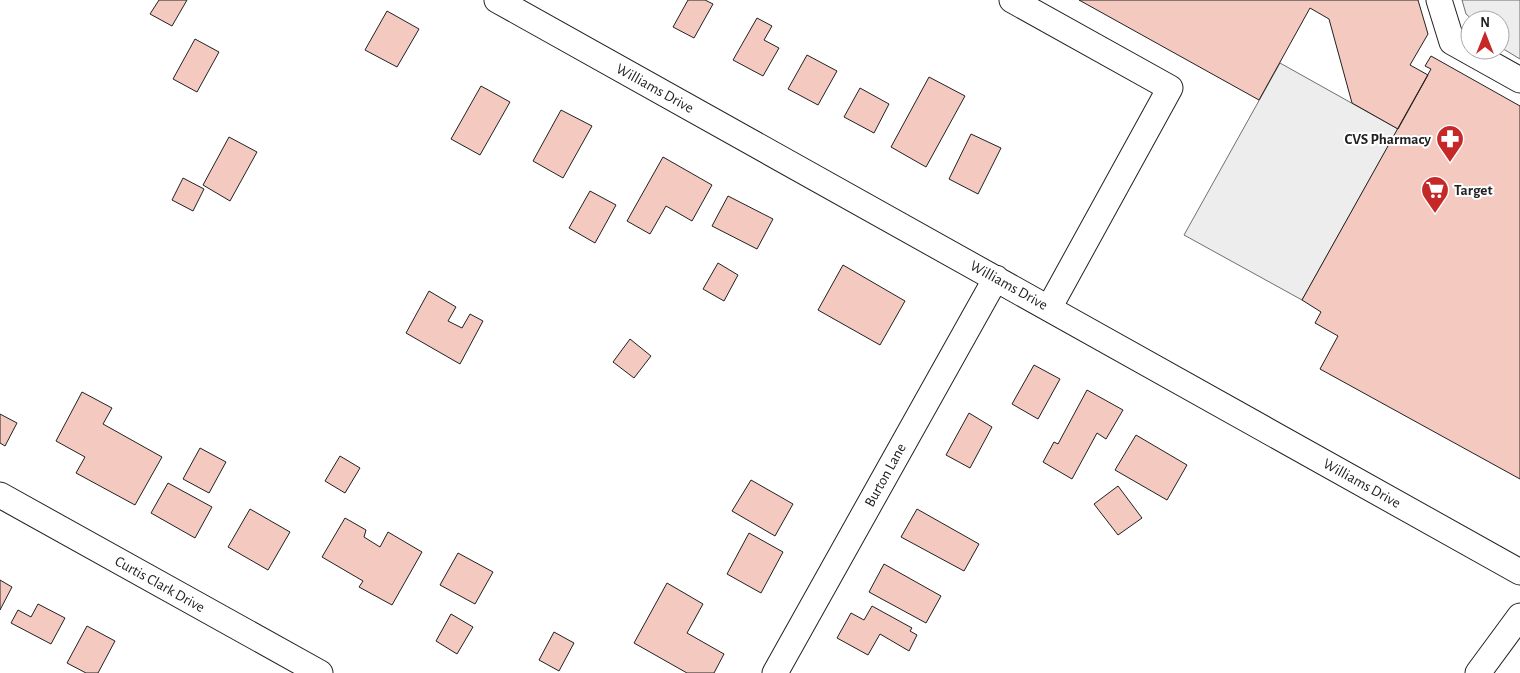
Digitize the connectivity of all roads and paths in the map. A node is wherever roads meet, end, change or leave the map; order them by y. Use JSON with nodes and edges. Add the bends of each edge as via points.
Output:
{"nodes":[{"id":1,"x":497,"y":0,"type":"edge"},
{"id":2,"x":1012,"y":0,"type":"edge"},
{"id":3,"x":1439,"y":0,"type":"edge"},
{"id":4,"x":1520,"y":80,"type":"edge"},
{"id":5,"x":996,"y":278,"type":"junction"},
{"id":6,"x":1049,"y":308,"type":"junction"},
{"id":7,"x":0,"y":495,"type":"edge"},
{"id":8,"x":1520,"y":572,"type":"edge"},
{"id":9,"x":1520,"y":616,"type":"edge"},
{"id":10,"x":320,"y":673,"type":"edge"},
{"id":11,"x":775,"y":673,"type":"edge"},
{"id":12,"x":1478,"y":673,"type":"edge"}],
"edges":[{"from":1,"to":5,"type":"street","name":"Williams Drive"},
{"from":2,"to":6,"type":"street","via":[[1170,88]]},
{"from":3,"to":4,"type":"street","via":[[1452,42]]},
{"from":5,"to":6,"type":"street","name":"Williams Drive"},
{"from":5,"to":11,"type":"street","name":"Burton Lane"},
{"from":6,"to":8,"type":"street","name":"Williams Drive"},
{"from":7,"to":10,"type":"street","name":"Curtis Clark Drive"},
{"from":9,"to":12,"type":"street"}]}
